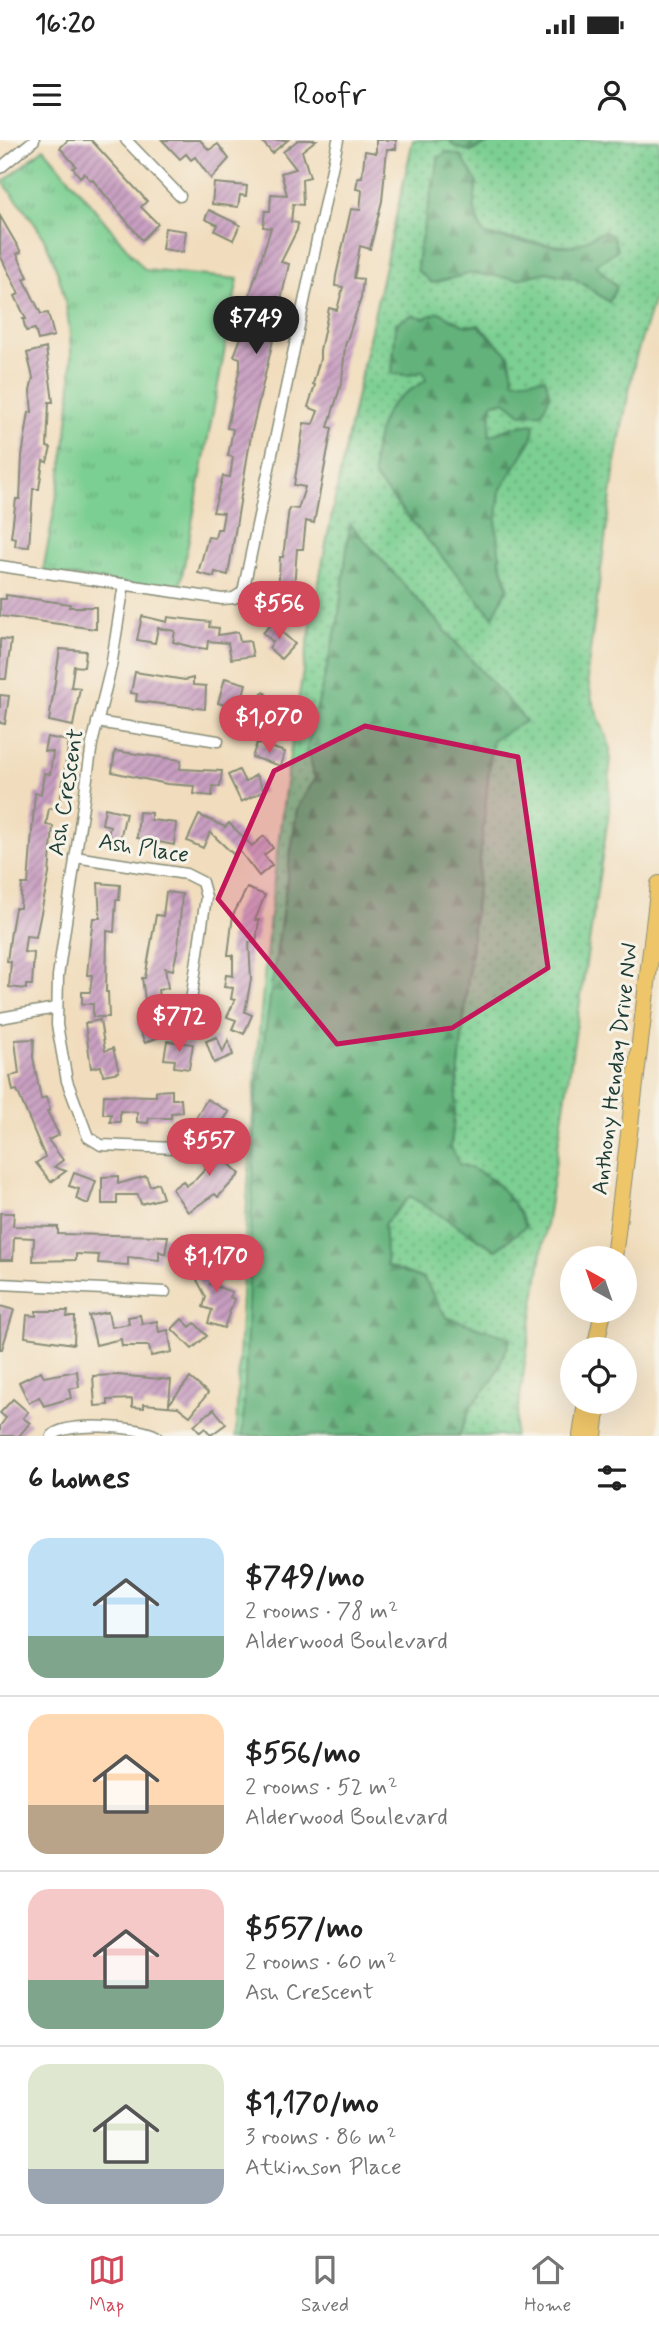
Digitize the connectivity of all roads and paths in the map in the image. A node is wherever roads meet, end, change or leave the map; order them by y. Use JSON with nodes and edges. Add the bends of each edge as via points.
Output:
{"nodes":[{"id":1,"x":34,"y":140,"type":"edge"},
{"id":2,"x":127,"y":140,"type":"edge"},
{"id":3,"x":338,"y":140,"type":"edge"},
{"id":4,"x":0,"y":169,"type":"edge"},
{"id":5,"x":180,"y":196,"type":"dead end"},
{"id":6,"x":0,"y":566,"type":"edge"},
{"id":7,"x":124,"y":584,"type":"junction"},
{"id":8,"x":97,"y":722,"type":"junction"},
{"id":9,"x":218,"y":741,"type":"dead end"},
{"id":10,"x":75,"y":857,"type":"junction"},
{"id":11,"x":659,"y":884,"type":"edge"},
{"id":12,"x":56,"y":1008,"type":"junction"},
{"id":13,"x":190,"y":1008,"type":"dead end"},
{"id":14,"x":0,"y":1018,"type":"edge"},
{"id":15,"x":175,"y":1148,"type":"dead end"},
{"id":16,"x":615,"y":1246,"type":"edge"},
{"id":17,"x":0,"y":1284,"type":"edge"},
{"id":18,"x":165,"y":1292,"type":"dead end"},
{"id":19,"x":584,"y":1414,"type":"edge"},
{"id":20,"x":597,"y":1414,"type":"edge"},
{"id":21,"x":52,"y":1436,"type":"edge"},
{"id":22,"x":156,"y":1436,"type":"edge"},
{"id":23,"x":581,"y":1436,"type":"edge"},
{"id":24,"x":594,"y":1436,"type":"edge"}],
"edges":[{"from":1,"to":4,"type":"street"},
{"from":2,"to":5,"type":"street"},
{"from":3,"to":7,"type":"street","via":[[245,589],[239,596],[225,599]]},
{"from":6,"to":7,"type":"street"},
{"from":7,"to":8,"type":"street","name":"Ash Crescent"},
{"from":8,"to":9,"type":"street"},
{"from":8,"to":10,"type":"street","name":"Ash Crescent"},
{"from":10,"to":12,"type":"street","name":"Ash Crescent"},
{"from":10,"to":13,"type":"street","name":"Ash Place","via":[[186,873],[202,882],[206,897]]},
{"from":11,"to":16,"type":"highway","name":"Anthony Henday Drive NW"},
{"from":12,"to":14,"type":"street"},
{"from":12,"to":15,"type":"street","name":"Ash Crescent","via":[[64,1071],[88,1137],[101,1145]]},
{"from":17,"to":18,"type":"street"},
{"from":19,"to":23,"type":"highway"},
{"from":20,"to":24,"type":"highway"},
{"from":21,"to":22,"type":"street","via":[[64,1427],[75,1427],[139,1430]]}]}
